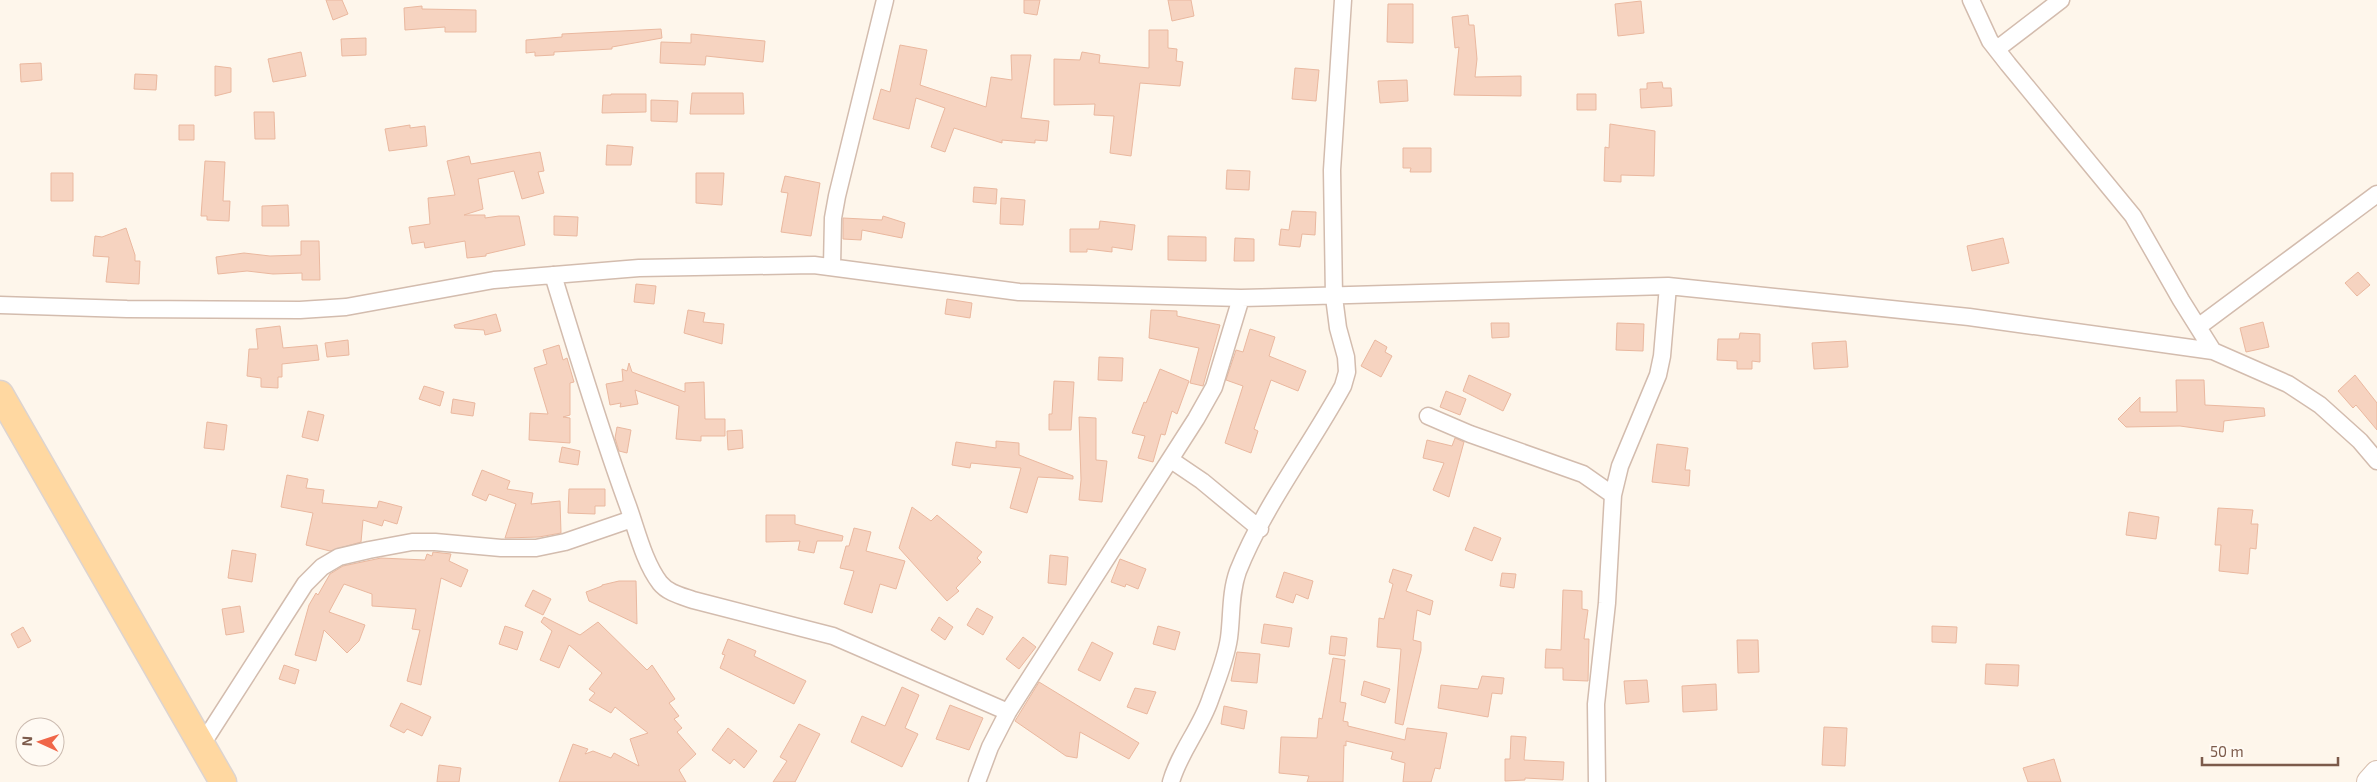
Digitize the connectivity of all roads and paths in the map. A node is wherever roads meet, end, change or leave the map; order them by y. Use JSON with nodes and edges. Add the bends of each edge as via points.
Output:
{"nodes":[{"id":1,"x":885,"y":0,"type":"edge"},
{"id":2,"x":1343,"y":0,"type":"edge"},
{"id":3,"x":1972,"y":0,"type":"edge"},
{"id":4,"x":2061,"y":0,"type":"edge"},
{"id":5,"x":1997,"y":49,"type":"junction"},
{"id":6,"x":2377,"y":194,"type":"edge"},
{"id":7,"x":832,"y":267,"type":"junction"},
{"id":8,"x":554,"y":275,"type":"junction"},
{"id":9,"x":1668,"y":286,"type":"junction"},
{"id":10,"x":1334,"y":297,"type":"junction"},
{"id":11,"x":1241,"y":298,"type":"junction"},
{"id":12,"x":0,"y":305,"type":"edge"},
{"id":13,"x":2198,"y":326,"type":"junction"},
{"id":14,"x":2214,"y":351,"type":"junction"},
{"id":15,"x":0,"y":394,"type":"edge"},
{"id":16,"x":1428,"y":416,"type":"dead end"},
{"id":17,"x":1171,"y":460,"type":"junction"},
{"id":18,"x":2377,"y":461,"type":"edge"},
{"id":19,"x":1612,"y":495,"type":"junction"},
{"id":20,"x":632,"y":519,"type":"junction"},
{"id":21,"x":1260,"y":529,"type":"junction"},
{"id":22,"x":1008,"y":712,"type":"junction"},
{"id":23,"x":201,"y":746,"type":"junction"},
{"id":24,"x":2377,"y":773,"type":"edge"},
{"id":25,"x":223,"y":782,"type":"edge"},
{"id":26,"x":977,"y":782,"type":"edge"},
{"id":27,"x":1171,"y":782,"type":"edge"},
{"id":28,"x":1597,"y":782,"type":"edge"},
{"id":29,"x":2369,"y":782,"type":"edge"}],
"edges":[{"from":1,"to":7,"type":"street","via":[[837,196]]},
{"from":2,"to":10,"type":"street","via":[[1332,170]]},
{"from":3,"to":5,"type":"street","via":[[1990,41]]},
{"from":4,"to":5,"type":"street"},
{"from":5,"to":13,"type":"street","via":[[2133,216]]},
{"from":6,"to":13,"type":"street"},
{"from":7,"to":8,"type":"street","via":[[639,268]]},
{"from":7,"to":11,"type":"street","via":[[1019,292]]},
{"from":8,"to":12,"type":"street","via":[[494,280],[346,307],[300,310]]},
{"from":8,"to":20,"type":"street","via":[[598,426]]},
{"from":9,"to":10,"type":"street"},
{"from":9,"to":14,"type":"street","via":[[1969,317]]},
{"from":9,"to":19,"type":"street","via":[[1658,374],[1620,466]]},
{"from":10,"to":11,"type":"street"},
{"from":10,"to":21,"type":"street","via":[[1346,357],[1347,372],[1343,386]]},
{"from":11,"to":17,"type":"street","via":[[1214,387]]},
{"from":13,"to":14,"type":"street"},
{"from":14,"to":18,"type":"street","via":[[2288,384],[2320,405]]},
{"from":15,"to":23,"type":"main road"},
{"from":16,"to":19,"type":"street","via":[[1583,474]]},
{"from":17,"to":21,"type":"street"},
{"from":17,"to":22,"type":"street"},
{"from":19,"to":28,"type":"street","via":[[1608,603],[1596,704]]},
{"from":20,"to":22,"type":"street","via":[[653,572],[662,585],[675,594],[833,636]]},
{"from":20,"to":23,"type":"street","via":[[536,548],[412,542],[339,557],[322,567],[306,584]]},
{"from":21,"to":27,"type":"street","via":[[1232,588],[1231,621],[1222,664],[1208,706],[1178,761]]},
{"from":22,"to":26,"type":"street"},
{"from":23,"to":25,"type":"main road"},
{"from":24,"to":29,"type":"street"}]}
